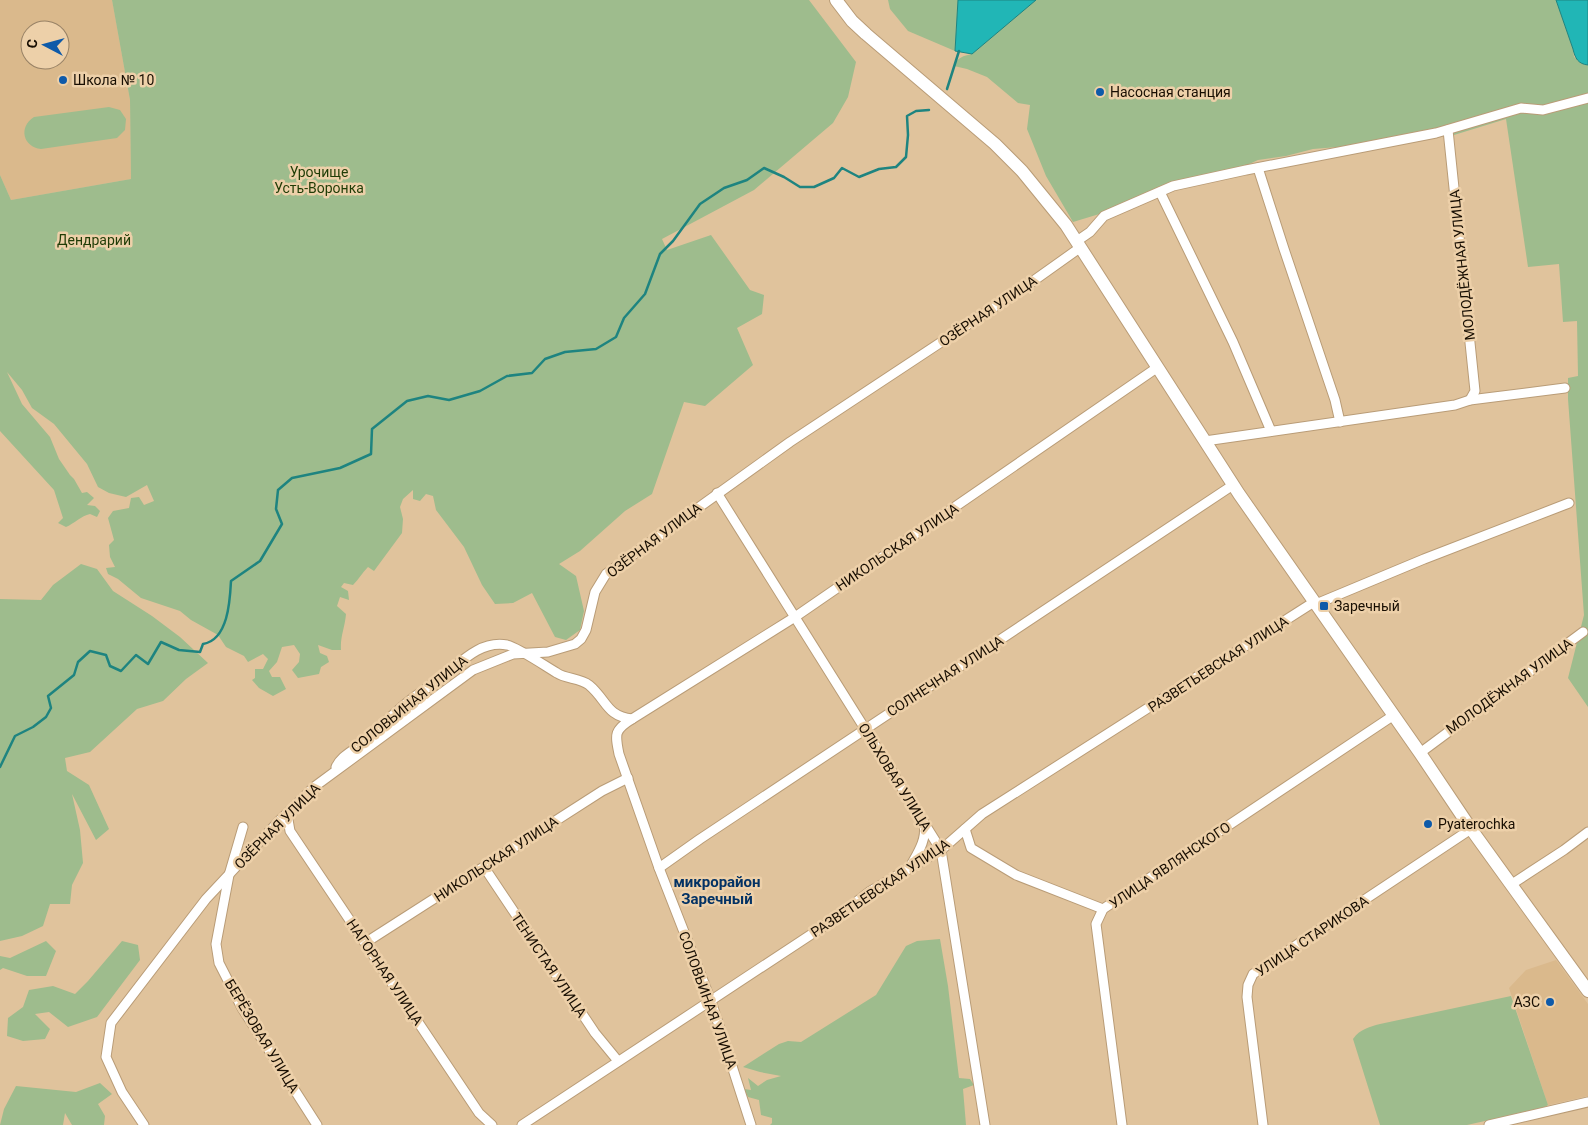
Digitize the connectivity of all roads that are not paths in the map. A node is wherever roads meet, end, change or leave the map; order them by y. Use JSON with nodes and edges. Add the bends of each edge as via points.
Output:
{"nodes":[{"id":1,"x":836,"y":0,"type":"edge"},
{"id":2,"x":1588,"y":98,"type":"edge"},
{"id":3,"x":1448,"y":130,"type":"junction"},
{"id":4,"x":1258,"y":168,"type":"junction"},
{"id":5,"x":1160,"y":192,"type":"junction"},
{"id":6,"x":1079,"y":244,"type":"junction"},
{"id":7,"x":1158,"y":368,"type":"junction"},
{"id":8,"x":1565,"y":388,"type":"dead end"},
{"id":9,"x":1470,"y":400,"type":"junction"},
{"id":10,"x":1340,"y":422,"type":"junction"},
{"id":11,"x":1272,"y":431,"type":"junction"},
{"id":12,"x":1205,"y":441,"type":"junction"},
{"id":13,"x":1233,"y":485,"type":"junction"},
{"id":14,"x":717,"y":493,"type":"junction"},
{"id":15,"x":1569,"y":504,"type":"dead end"},
{"id":16,"x":1315,"y":603,"type":"junction"},
{"id":17,"x":795,"y":617,"type":"junction"},
{"id":18,"x":1584,"y":632,"type":"dead end"},
{"id":19,"x":525,"y":654,"type":"junction"},
{"id":20,"x":1394,"y":715,"type":"junction"},
{"id":21,"x":632,"y":719,"type":"junction"},
{"id":22,"x":865,"y":729,"type":"junction"},
{"id":23,"x":1420,"y":753,"type":"junction"},
{"id":24,"x":334,"y":772,"type":"junction"},
{"id":25,"x":628,"y":778,"type":"junction"},
{"id":26,"x":287,"y":814,"type":"junction"},
{"id":27,"x":924,"y":824,"type":"junction"},
{"id":28,"x":243,"y":827,"type":"dead end"},
{"id":29,"x":965,"y":829,"type":"junction"},
{"id":30,"x":1471,"y":829,"type":"junction"},
{"id":31,"x":1588,"y":832,"type":"edge"},
{"id":32,"x":941,"y":850,"type":"junction"},
{"id":33,"x":484,"y":866,"type":"junction"},
{"id":34,"x":910,"y":867,"type":"junction"},
{"id":35,"x":658,"y":868,"type":"junction"},
{"id":36,"x":229,"y":875,"type":"junction"},
{"id":37,"x":1512,"y":884,"type":"junction"},
{"id":38,"x":1103,"y":909,"type":"junction"},
{"id":39,"x":365,"y":943,"type":"junction"},
{"id":40,"x":1588,"y":991,"type":"edge"},
{"id":41,"x":711,"y":1001,"type":"junction"},
{"id":42,"x":618,"y":1061,"type":"junction"},
{"id":43,"x":1588,"y":1102,"type":"edge"},
{"id":44,"x":749,"y":1124,"type":"edge"},
{"id":45,"x":144,"y":1125,"type":"edge"},
{"id":46,"x":317,"y":1125,"type":"edge"},
{"id":47,"x":492,"y":1125,"type":"edge"},
{"id":48,"x":522,"y":1125,"type":"edge"},
{"id":49,"x":986,"y":1125,"type":"edge"},
{"id":50,"x":1122,"y":1125,"type":"edge"},
{"id":51,"x":1263,"y":1125,"type":"edge"},
{"id":52,"x":1489,"y":1125,"type":"edge"}],
"edges":[{"from":1,"to":6,"type":"street","via":[[866,34],[1022,171]]},
{"from":2,"to":3,"type":"street","via":[[1543,110],[1521,108]]},
{"from":3,"to":4,"type":"street"},
{"from":3,"to":9,"type":"street","name":"МОЛОДЁЖНАЯ УЛИЦА","via":[[1475,391]]},
{"from":4,"to":5,"type":"street","via":[[1173,186]]},
{"from":4,"to":10,"type":"street"},
{"from":5,"to":6,"type":"street","name":"ОЗЁРНАЯ УЛИЦА","via":[[1104,216]]},
{"from":5,"to":11,"type":"street","via":[[1234,342]]},
{"from":6,"to":7,"type":"street"},
{"from":6,"to":14,"type":"street","name":"ОЗЁРНАЯ УЛИЦА","via":[[1020,289]]},
{"from":7,"to":12,"type":"street"},
{"from":7,"to":17,"type":"street","name":"НИКОЛЬСКАЯ УЛИЦА"},
{"from":8,"to":9,"type":"street"},
{"from":9,"to":10,"type":"street"},
{"from":10,"to":11,"type":"street"},
{"from":11,"to":12,"type":"street"},
{"from":12,"to":13,"type":"street"},
{"from":13,"to":16,"type":"street"},
{"from":13,"to":22,"type":"street","name":"СОЛНЕЧНАЯ УЛИЦА"},
{"from":14,"to":17,"type":"street","name":"ОЛЬХОВАЯ УЛИЦА"},
{"from":14,"to":19,"type":"street","name":"ОЗЁРНАЯ УЛИЦА","via":[[606,574],[595,592],[581,639],[548,652]]},
{"from":15,"to":16,"type":"street","name":"РАЗВЕТЬЕВСКАЯ УЛИЦА"},
{"from":16,"to":20,"type":"street"},
{"from":16,"to":29,"type":"street","name":"РАЗВЕТЬЕВСКАЯ УЛИЦА","via":[[982,814]]},
{"from":17,"to":21,"type":"street","name":"НИКОЛЬСКАЯ УЛИЦА"},
{"from":17,"to":22,"type":"street","name":"ОЛЬХОВАЯ УЛИЦА"},
{"from":18,"to":23,"type":"street","name":"МОЛОДЁЖНАЯ УЛИЦА"},
{"from":19,"to":21,"type":"street","name":"СОЛОВЬИНАЯ УЛИЦА","via":[[560,676],[587,684],[613,714]]},
{"from":19,"to":24,"type":"street","name":"ОЗЁРНАЯ УЛИЦА","via":[[513,654],[473,670]]},
{"from":19,"to":24,"type":"street","name":"СОЛОВЬИНАЯ УЛИЦА","via":[[496,644],[481,648],[400,708],[342,759]]},
{"from":20,"to":23,"type":"street"},
{"from":20,"to":38,"type":"street","name":"УЛИЦА ЯВЛЯНСКОГО"},
{"from":21,"to":25,"type":"street","name":"СОЛОВЬИНАЯ УЛИЦА","via":[[620,726],[616,740]]},
{"from":22,"to":27,"type":"street","name":"ОЛЬХОВАЯ УЛИЦА"},
{"from":22,"to":35,"type":"street","name":"СОЛНЕЧНАЯ УЛИЦА"},
{"from":23,"to":30,"type":"street"},
{"from":24,"to":26,"type":"street","name":"ОЗЁРНАЯ УЛИЦА"},
{"from":25,"to":33,"type":"street","name":"НИКОЛЬСКАЯ УЛИЦА"},
{"from":25,"to":35,"type":"street","name":"СОЛОВЬИНАЯ УЛИЦА"},
{"from":26,"to":36,"type":"street","name":"ОЗЁРНАЯ УЛИЦА"},
{"from":26,"to":39,"type":"street","name":"НАГОРНАЯ УЛИЦА","via":[[290,831]]},
{"from":27,"to":32,"type":"street","name":"ОЛЬХОВАЯ УЛИЦА"},
{"from":27,"to":34,"type":"street","via":[[923,840]]},
{"from":28,"to":36,"type":"street","name":"БЕРЁЗОВАЯ УЛИЦА"},
{"from":29,"to":32,"type":"street","name":"РАЗВЕТЬЕВСКАЯ УЛИЦА"},
{"from":29,"to":38,"type":"street","via":[[972,848],[1016,875]]},
{"from":30,"to":37,"type":"street"},
{"from":30,"to":51,"type":"street","name":"УЛИЦА СТАРИКОВА","via":[[1254,974],[1248,985],[1247,997]]},
{"from":31,"to":37,"type":"street"},
{"from":32,"to":34,"type":"street","name":"РАЗВЕТЬЕВСКАЯ УЛИЦА"},
{"from":32,"to":49,"type":"street","name":"ОЛЬХОВАЯ УЛИЦА"},
{"from":33,"to":39,"type":"street","name":"НИКОЛЬСКАЯ УЛИЦА"},
{"from":33,"to":42,"type":"street","name":"ТЕНИСТАЯ УЛИЦА","via":[[595,1033]]},
{"from":34,"to":41,"type":"street","name":"РАЗВЕТЬЕВСКАЯ УЛИЦА"},
{"from":35,"to":41,"type":"street","name":"СОЛОВЬИНАЯ УЛИЦА"},
{"from":36,"to":45,"type":"street","name":"ОЗЁРНАЯ УЛИЦА","via":[[206,899],[111,1023],[106,1057],[122,1092]]},
{"from":36,"to":46,"type":"street","name":"БЕРЁЗОВАЯ УЛИЦА","via":[[216,944],[219,963],[242,1008]]},
{"from":37,"to":40,"type":"street"},
{"from":38,"to":50,"type":"street","name":"УЛИЦА ЯВЛЯНСКОГО","via":[[1096,924]]},
{"from":39,"to":47,"type":"street","name":"НАГОРНАЯ УЛИЦА","via":[[479,1113]]},
{"from":41,"to":42,"type":"street","name":"РАЗВЕТЬЕВСКАЯ УЛИЦА"},
{"from":41,"to":44,"type":"street","name":"СОЛОВЬИНАЯ УЛИЦА"},
{"from":42,"to":48,"type":"street","name":"РАЗВЕТЬЕВСКАЯ УЛИЦА"},
{"from":43,"to":52,"type":"street"}]}
